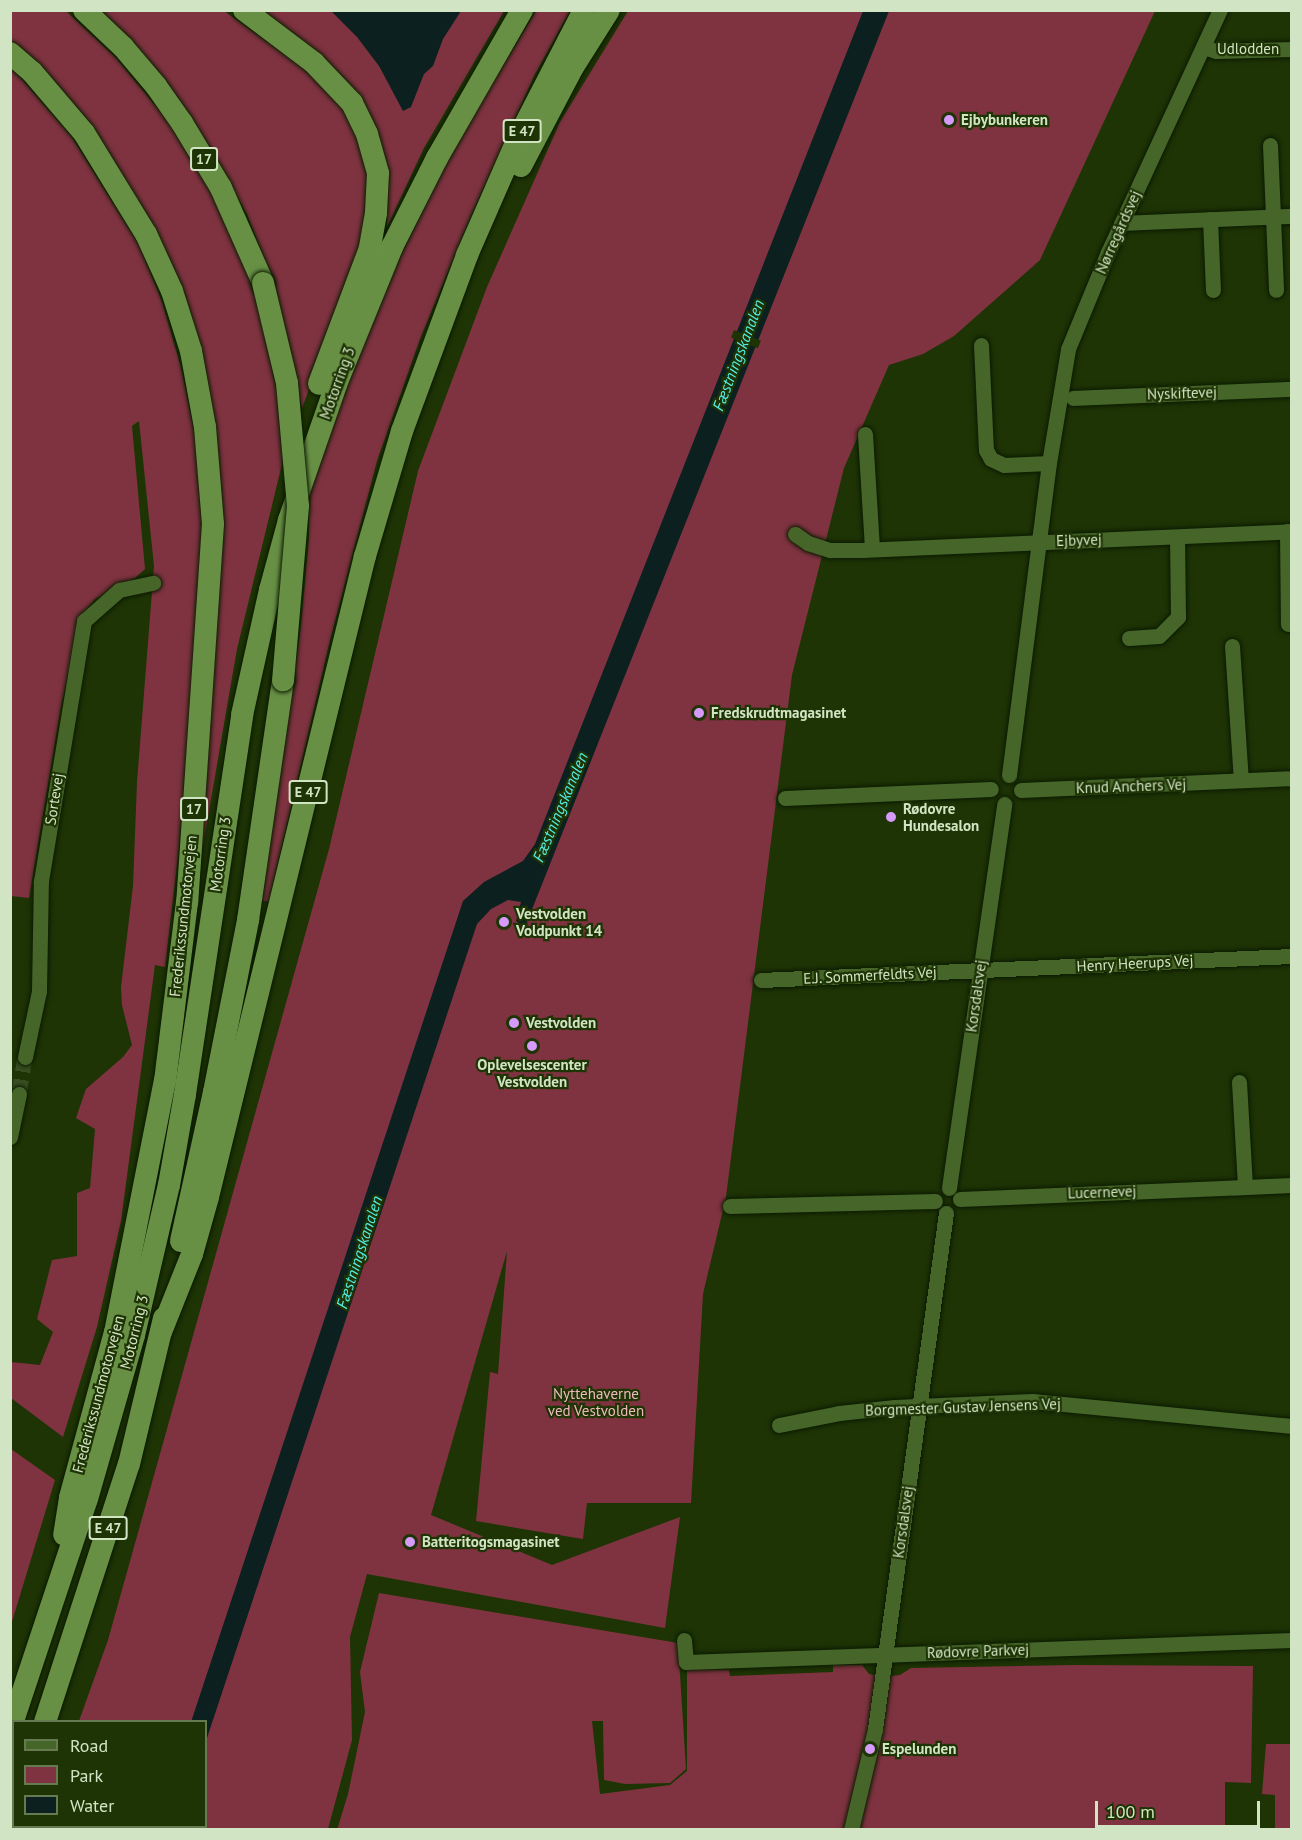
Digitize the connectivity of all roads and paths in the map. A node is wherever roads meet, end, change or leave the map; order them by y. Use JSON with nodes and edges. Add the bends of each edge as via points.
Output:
{"nodes":[{"id":1,"x":84,"y":10,"type":"edge"},
{"id":2,"x":244,"y":10,"type":"edge"},
{"id":3,"x":522,"y":10,"type":"edge"},
{"id":4,"x":584,"y":10,"type":"edge"},
{"id":5,"x":609,"y":10,"type":"edge"},
{"id":6,"x":1220,"y":10,"type":"edge"},
{"id":7,"x":1204,"y":47,"type":"junction"},
{"id":8,"x":1292,"y":49,"type":"edge"},
{"id":9,"x":10,"y":52,"type":"edge"},
{"id":10,"x":1270,"y":145,"type":"dead end"},
{"id":11,"x":1292,"y":216,"type":"edge"},
{"id":12,"x":1273,"y":217,"type":"junction"},
{"id":13,"x":1210,"y":219,"type":"junction"},
{"id":14,"x":1122,"y":223,"type":"junction"},
{"id":15,"x":467,"y":255,"type":"junction"},
{"id":16,"x":1213,"y":290,"type":"dead end"},
{"id":17,"x":1276,"y":290,"type":"dead end"},
{"id":18,"x":981,"y":345,"type":"dead end"},
{"id":19,"x":1292,"y":389,"type":"edge"},
{"id":20,"x":1073,"y":398,"type":"dead end"},
{"id":21,"x":865,"y":434,"type":"dead end"},
{"id":22,"x":1049,"y":463,"type":"junction"},
{"id":23,"x":1289,"y":531,"type":"edge"},
{"id":24,"x":795,"y":534,"type":"dead end"},
{"id":25,"x":1177,"y":537,"type":"junction"},
{"id":26,"x":1039,"y":541,"type":"junction"},
{"id":27,"x":872,"y":549,"type":"junction"},
{"id":28,"x":153,"y":583,"type":"dead end"},
{"id":29,"x":270,"y":590,"type":"junction"},
{"id":30,"x":1288,"y":624,"type":"dead end"},
{"id":31,"x":1129,"y":638,"type":"dead end"},
{"id":32,"x":1232,"y":646,"type":"dead end"},
{"id":33,"x":1010,"y":776,"type":"junction"},
{"id":34,"x":1292,"y":778,"type":"edge"},
{"id":35,"x":1241,"y":780,"type":"junction"},
{"id":36,"x":992,"y":789,"type":"junction"},
{"id":37,"x":1021,"y":790,"type":"junction"},
{"id":38,"x":785,"y":798,"type":"dead end"},
{"id":39,"x":1004,"y":804,"type":"junction"},
{"id":40,"x":1292,"y":956,"type":"edge"},
{"id":41,"x":979,"y":970,"type":"junction"},
{"id":42,"x":761,"y":980,"type":"dead end"},
{"id":43,"x":25,"y":1058,"type":"tunnel mouth"},
{"id":44,"x":1239,"y":1082,"type":"dead end"},
{"id":45,"x":19,"y":1094,"type":"tunnel mouth"},
{"id":46,"x":10,"y":1137,"type":"edge"},
{"id":47,"x":1292,"y":1185,"type":"edge"},
{"id":48,"x":1245,"y":1186,"type":"junction"},
{"id":49,"x":955,"y":1194,"type":"junction"},
{"id":50,"x":935,"y":1201,"type":"junction"},
{"id":51,"x":730,"y":1206,"type":"dead end"},
{"id":52,"x":946,"y":1213,"type":"junction"},
{"id":53,"x":161,"y":1332,"type":"junction"},
{"id":54,"x":919,"y":1406,"type":"junction"},
{"id":55,"x":779,"y":1425,"type":"dead end"},
{"id":56,"x":1292,"y":1426,"type":"edge"},
{"id":57,"x":51,"y":1608,"type":"junction"},
{"id":58,"x":684,"y":1640,"type":"dead end"},
{"id":59,"x":1292,"y":1640,"type":"edge"},
{"id":60,"x":885,"y":1653,"type":"junction"},
{"id":61,"x":13,"y":1720,"type":"edge"},
{"id":62,"x":46,"y":1720,"type":"edge"},
{"id":63,"x":851,"y":1830,"type":"edge"}],
"edges":[{"from":1,"to":53,"type":"highway","number":"17","bridge":true,"via":[[123,47],[162,95],[221,188],[263,283],[287,383],[298,506],[283,680],[248,920]]},
{"from":2,"to":29,"type":"highway","via":[[315,63],[352,103],[367,134],[378,173],[370,248],[290,467]]},
{"from":3,"to":29,"type":"highway","name":"Motorring 3","number":"E 47","via":[[437,158],[392,247],[329,402],[292,509]]},
{"from":4,"to":15,"type":"highway","number":"E 47","via":[[518,138]]},
{"from":5,"to":15,"type":"highway"},
{"from":6,"to":7,"type":"street","name":"Nørregårdsvej"},
{"from":7,"to":8,"type":"street","name":"Udlodden","via":[[1215,51]]},
{"from":7,"to":14,"type":"street","name":"Nørregårdsvej"},
{"from":9,"to":57,"type":"highway","name":"Frederikssundmotorvejen","number":"17","via":[[32,72],[91,143],[146,234],[172,291],[191,351],[203,416],[213,524],[187,902],[165,1080],[115,1332],[70,1498]]},
{"from":10,"to":12,"type":"street"},
{"from":11,"to":12,"type":"street"},
{"from":12,"to":13,"type":"street"},
{"from":12,"to":17,"type":"street"},
{"from":13,"to":14,"type":"street"},
{"from":13,"to":16,"type":"street"},
{"from":14,"to":22,"type":"street","name":"Nørregårdsvej","via":[[1068,349]]},
{"from":15,"to":53,"type":"highway","number":"E 47","via":[[402,431],[365,556],[208,1197],[192,1254]]},
{"from":18,"to":22,"type":"street","via":[[986,450],[991,459],[1004,465]]},
{"from":19,"to":20,"type":"street","name":"Nyskiftevej"},
{"from":21,"to":27,"type":"street"},
{"from":22,"to":26,"type":"street","name":"Nørregårdsvej"},
{"from":23,"to":25,"type":"street","name":"Ejbyvej"},
{"from":23,"to":30,"type":"street","name":"Ejbyvej"},
{"from":24,"to":27,"type":"street","name":"Ejbyvej","via":[[830,550]]},
{"from":25,"to":26,"type":"street","name":"Ejbyvej"},
{"from":25,"to":31,"type":"street","via":[[1178,617],[1159,636]]},
{"from":26,"to":27,"type":"street","name":"Ejbyvej"},
{"from":26,"to":33,"type":"street"},
{"from":28,"to":43,"type":"street","name":"Sortevej","via":[[119,590],[84,621],[41,881],[39,991]]},
{"from":29,"to":57,"type":"highway","name":"Motorring 3","number":"E 47","via":[[230,784],[168,1185],[134,1335]]},
{"from":32,"to":35,"type":"street"},
{"from":33,"to":36,"type":"street","via":[[999,777]]},
{"from":33,"to":37,"type":"street","via":[[1018,781]]},
{"from":34,"to":35,"type":"street","name":"Knud Anchers Vej"},
{"from":35,"to":37,"type":"street","name":"Knud Anchers Vej"},
{"from":36,"to":38,"type":"street"},
{"from":36,"to":39,"type":"street","via":[[995,799]]},
{"from":37,"to":39,"type":"street","via":[[1016,801]]},
{"from":39,"to":41,"type":"street","name":"Korsdalsvej"},
{"from":40,"to":41,"type":"street","name":"Henry Heerups Vej"},
{"from":41,"to":42,"type":"street","name":"E.J. Sommerfeldts Vej"},
{"from":41,"to":49,"type":"street","name":"Korsdalsvej"},
{"from":44,"to":48,"type":"street"},
{"from":45,"to":46,"type":"street"},
{"from":47,"to":48,"type":"street","name":"Lucernevej"},
{"from":48,"to":49,"type":"street","name":"Lucernevej"},
{"from":49,"to":50,"type":"street","via":[[937,1193]]},
{"from":49,"to":52,"type":"street","via":[[958,1208]]},
{"from":50,"to":51,"type":"street"},
{"from":50,"to":52,"type":"street","via":[[938,1209]]},
{"from":52,"to":54,"type":"street","name":"Korsdalsvej"},
{"from":53,"to":62,"type":"highway","name":"Motorring 3","number":"E 47","via":[[129,1464]]},
{"from":54,"to":55,"type":"street","name":"Borgmester Gustav Jensens Vej","via":[[839,1413]]},
{"from":54,"to":56,"type":"street","name":"Borgmester Gustav Jensens Vej","via":[[1064,1402]]},
{"from":54,"to":60,"type":"street","name":"Korsdalsvej"},
{"from":57,"to":61,"type":"highway","name":"Motorring 3","number":"E 47"},
{"from":58,"to":60,"type":"street","name":"Rødovre Parkvej","via":[[686,1662]]},
{"from":59,"to":60,"type":"street","name":"Rødovre Parkvej"},
{"from":60,"to":63,"type":"street","name":"Korsdalsvej","via":[[875,1729]]}]}
